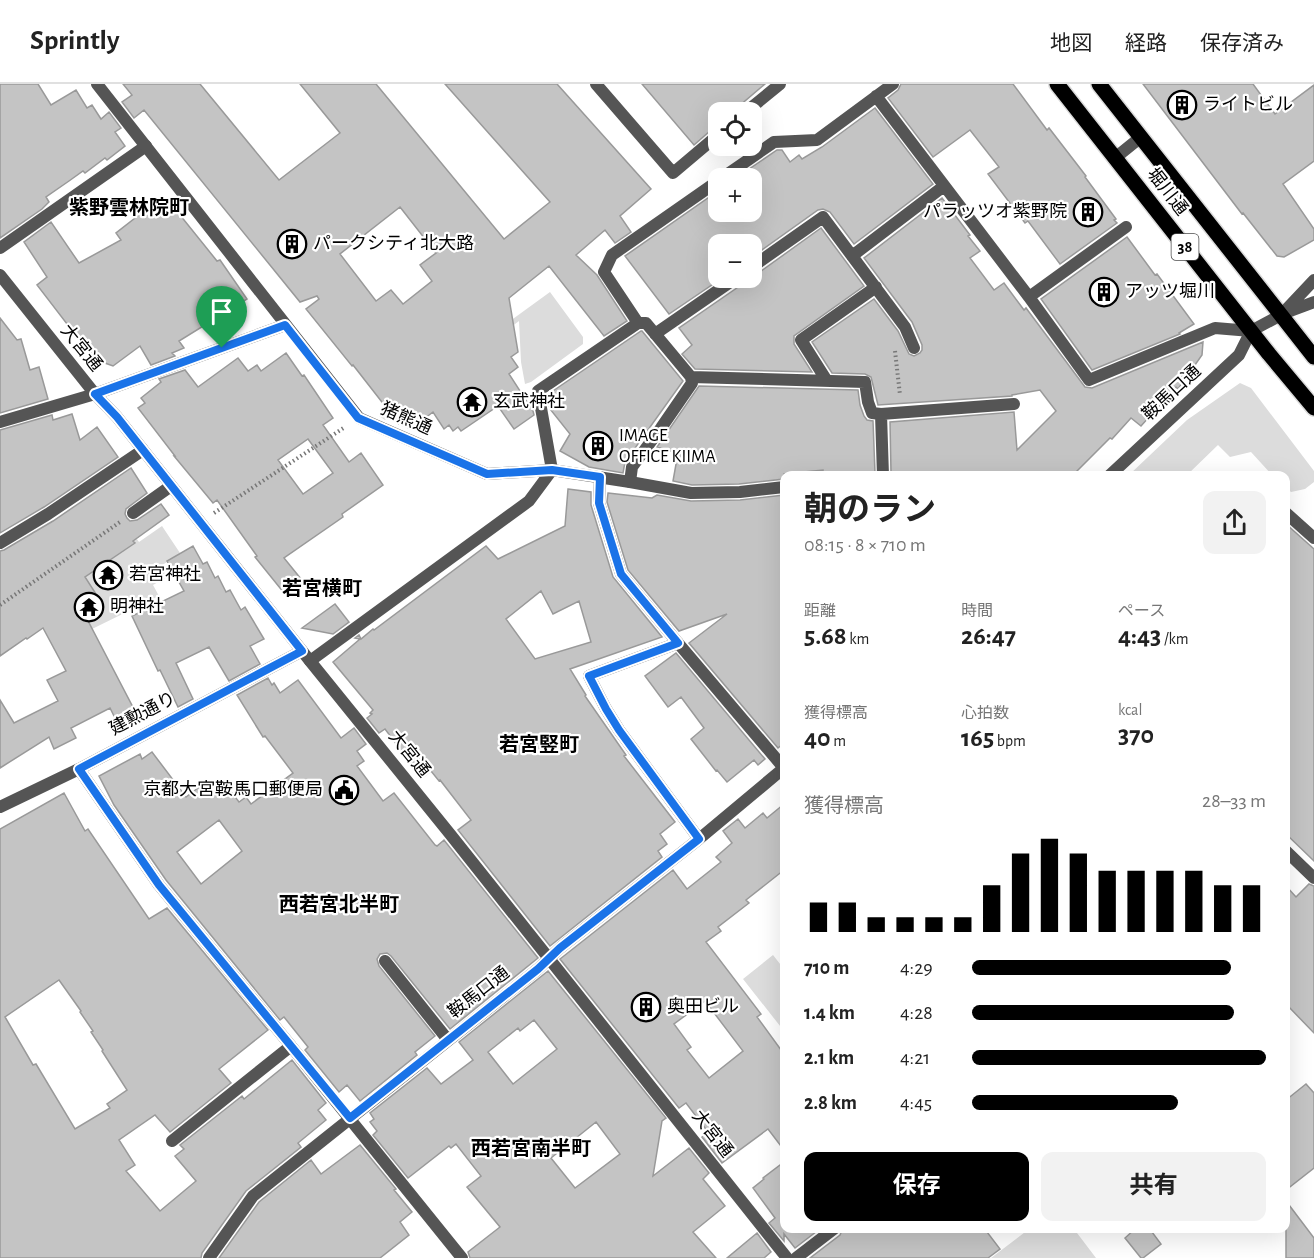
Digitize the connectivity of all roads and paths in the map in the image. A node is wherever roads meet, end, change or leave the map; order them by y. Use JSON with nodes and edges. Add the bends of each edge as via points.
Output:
{"nodes":[{"id":1,"x":97,"y":84,"type":"edge"},
{"id":2,"x":596,"y":84,"type":"edge"},
{"id":3,"x":780,"y":84,"type":"edge"},
{"id":4,"x":893,"y":84,"type":"edge"},
{"id":5,"x":1057,"y":84,"type":"edge"},
{"id":6,"x":1099,"y":84,"type":"edge"},
{"id":7,"x":876,"y":96,"type":"junction"},
{"id":8,"x":758,"y":102,"type":"edge"},
{"id":9,"x":1141,"y":136,"type":"junction"},
{"id":10,"x":708,"y":144,"type":"edge"},
{"id":11,"x":146,"y":146,"type":"junction"},
{"id":12,"x":1115,"y":158,"type":"junction"},
{"id":13,"x":737,"y":168,"type":"edge"},
{"id":14,"x":944,"y":186,"type":"junction"},
{"id":15,"x":708,"y":188,"type":"edge"},
{"id":16,"x":1126,"y":227,"type":"dead end"},
{"id":17,"x":0,"y":248,"type":"edge"},
{"id":18,"x":852,"y":256,"type":"junction"},
{"id":19,"x":762,"y":260,"type":"edge"},
{"id":20,"x":0,"y":275,"type":"edge"},
{"id":21,"x":1314,"y":280,"type":"edge"},
{"id":22,"x":876,"y":287,"type":"junction"},
{"id":23,"x":722,"y":288,"type":"edge"},
{"id":24,"x":1029,"y":297,"type":"junction"},
{"id":25,"x":1314,"y":302,"type":"edge"},
{"id":26,"x":1281,"y":315,"type":"junction"},
{"id":27,"x":638,"y":323,"type":"junction"},
{"id":28,"x":285,"y":325,"type":"junction"},
{"id":29,"x":1251,"y":331,"type":"junction"},
{"id":30,"x":655,"y":334,"type":"junction"},
{"id":31,"x":914,"y":348,"type":"joint"},
{"id":32,"x":1314,"y":357,"type":"edge"},
{"id":33,"x":691,"y":377,"type":"junction"},
{"id":34,"x":827,"y":381,"type":"junction"},
{"id":35,"x":95,"y":394,"type":"junction"},
{"id":36,"x":1014,"y":404,"type":"dead end"},
{"id":37,"x":1314,"y":408,"type":"edge"},
{"id":38,"x":902,"y":412,"type":"junction"},
{"id":39,"x":881,"y":414,"type":"junction"},
{"id":40,"x":358,"y":418,"type":"junction"},
{"id":41,"x":0,"y":422,"type":"edge"},
{"id":42,"x":143,"y":450,"type":"junction"},
{"id":43,"x":552,"y":470,"type":"junction"},
{"id":44,"x":883,"y":471,"type":"edge"},
{"id":45,"x":1114,"y":471,"type":"edge"},
{"id":46,"x":600,"y":477,"type":"junction"},
{"id":47,"x":630,"y":482,"type":"junction"},
{"id":48,"x":171,"y":486,"type":"junction"},
{"id":49,"x":780,"y":487,"type":"edge"},
{"id":50,"x":133,"y":513,"type":"joint"},
{"id":51,"x":1290,"y":517,"type":"edge"},
{"id":52,"x":200,"y":523,"type":"junction"},
{"id":53,"x":1314,"y":538,"type":"edge"},
{"id":54,"x":0,"y":543,"type":"edge"},
{"id":55,"x":0,"y":605,"type":"edge"},
{"id":56,"x":678,"y":643,"type":"junction"},
{"id":57,"x":306,"y":656,"type":"junction"},
{"id":58,"x":780,"y":763,"type":"edge"},
{"id":59,"x":79,"y":769,"type":"junction"},
{"id":60,"x":780,"y":771,"type":"edge"},
{"id":61,"x":0,"y":807,"type":"edge"},
{"id":62,"x":699,"y":839,"type":"junction"},
{"id":63,"x":1290,"y":856,"type":"edge"},
{"id":64,"x":1314,"y":878,"type":"edge"},
{"id":65,"x":549,"y":958,"type":"junction"},
{"id":66,"x":385,"y":961,"type":"dead end"},
{"id":67,"x":448,"y":1040,"type":"junction"},
{"id":68,"x":291,"y":1046,"type":"junction"},
{"id":69,"x":350,"y":1118,"type":"junction"},
{"id":70,"x":172,"y":1141,"type":"dead end"},
{"id":71,"x":828,"y":1233,"type":"edge"},
{"id":72,"x":210,"y":1258,"type":"edge"},
{"id":73,"x":462,"y":1258,"type":"edge"},
{"id":74,"x":787,"y":1258,"type":"edge"},
{"id":75,"x":796,"y":1258,"type":"edge"}],
"edges":[{"from":1,"to":11,"type":"street","name":"猪熊通"},
{"from":2,"to":10,"type":"street","via":[[674,173]]},
{"from":3,"to":8,"type":"street"},
{"from":4,"to":7,"type":"street"},
{"from":5,"to":12,"type":"main road","name":"堀川通","number":"38"},
{"from":6,"to":9,"type":"main road","name":"堀川通","number":"38"},
{"from":7,"to":13,"type":"street","via":[[817,140],[774,142]]},
{"from":7,"to":14,"type":"street"},
{"from":9,"to":12,"type":"street"},
{"from":9,"to":26,"type":"main road","name":"堀川通","number":"38"},
{"from":11,"to":17,"type":"street"},
{"from":11,"to":28,"type":"street","name":"猪熊通"},
{"from":12,"to":29,"type":"main road","name":"堀川通","number":"38"},
{"from":14,"to":18,"type":"street"},
{"from":14,"to":24,"type":"street"},
{"from":15,"to":27,"type":"street","via":[[612,255],[604,272]]},
{"from":16,"to":24,"type":"street"},
{"from":18,"to":19,"type":"street","via":[[823,217]]},
{"from":18,"to":22,"type":"street"},
{"from":20,"to":35,"type":"street","name":"大宮通"},
{"from":21,"to":26,"type":"street"},
{"from":22,"to":31,"type":"street","via":[[905,327]]},
{"from":22,"to":34,"type":"street","via":[[801,340]]},
{"from":23,"to":30,"type":"street"},
{"from":24,"to":29,"type":"street","via":[[1089,380],[1215,328]]},
{"from":25,"to":26,"type":"street"},
{"from":26,"to":29,"type":"street"},
{"from":26,"to":32,"type":"main road","name":"堀川通","number":"38"},
{"from":27,"to":30,"type":"street","via":[[646,323]]},
{"from":27,"to":43,"type":"street","via":[[538,391]]},
{"from":28,"to":35,"type":"street"},
{"from":28,"to":40,"type":"street","name":"猪熊通"},
{"from":29,"to":37,"type":"main road","name":"堀川通","number":"38"},
{"from":29,"to":45,"type":"street","name":"鞍馬口通","via":[[1239,355]]},
{"from":30,"to":33,"type":"street"},
{"from":31,"to":38,"type":"path","via":[[895,351]]},
{"from":33,"to":34,"type":"street"},
{"from":33,"to":47,"type":"street","via":[[692,383],[632,467]]},
{"from":34,"to":39,"type":"street","via":[[865,382],[872,413]]},
{"from":35,"to":41,"type":"street"},
{"from":35,"to":42,"type":"street","name":"大宮通"},
{"from":36,"to":38,"type":"street"},
{"from":38,"to":39,"type":"street"},
{"from":39,"to":44,"type":"street"},
{"from":40,"to":43,"type":"street","name":"猪熊通","via":[[487,474]]},
{"from":40,"to":52,"type":"path"},
{"from":42,"to":48,"type":"street","name":"大宮通"},
{"from":42,"to":54,"type":"street"},
{"from":43,"to":46,"type":"street","name":"猪熊通"},
{"from":43,"to":57,"type":"street","name":"建勲通り","via":[[529,501]]},
{"from":46,"to":47,"type":"street","name":"猪熊通"},
{"from":46,"to":56,"type":"street","via":[[599,503],[621,574]]},
{"from":47,"to":49,"type":"street","name":"猪熊通","via":[[701,494]]},
{"from":48,"to":50,"type":"street"},
{"from":48,"to":52,"type":"street","name":"大宮通"},
{"from":50,"to":55,"type":"path"},
{"from":51,"to":53,"type":"street"},
{"from":52,"to":57,"type":"street","name":"大宮通"},
{"from":56,"to":58,"type":"street"},
{"from":56,"to":62,"type":"street","via":[[589,676],[619,730]]},
{"from":57,"to":59,"type":"street","name":"建勲通り"},
{"from":57,"to":65,"type":"street","name":"大宮通"},
{"from":59,"to":61,"type":"street","name":"建勲通り"},
{"from":59,"to":68,"type":"street","via":[[159,885]]},
{"from":60,"to":62,"type":"street","name":"鞍馬口通"},
{"from":62,"to":65,"type":"street","name":"鞍馬口通"},
{"from":63,"to":64,"type":"street"},
{"from":65,"to":67,"type":"street","name":"鞍馬口通"},
{"from":65,"to":74,"type":"street","name":"大宮通"},
{"from":66,"to":67,"type":"street"},
{"from":67,"to":69,"type":"street","name":"鞍馬口通"},
{"from":68,"to":69,"type":"street"},
{"from":68,"to":70,"type":"street"},
{"from":69,"to":72,"type":"street","name":"鞍馬口通","via":[[253,1196]]},
{"from":69,"to":73,"type":"street"},
{"from":71,"to":75,"type":"street"}]}
